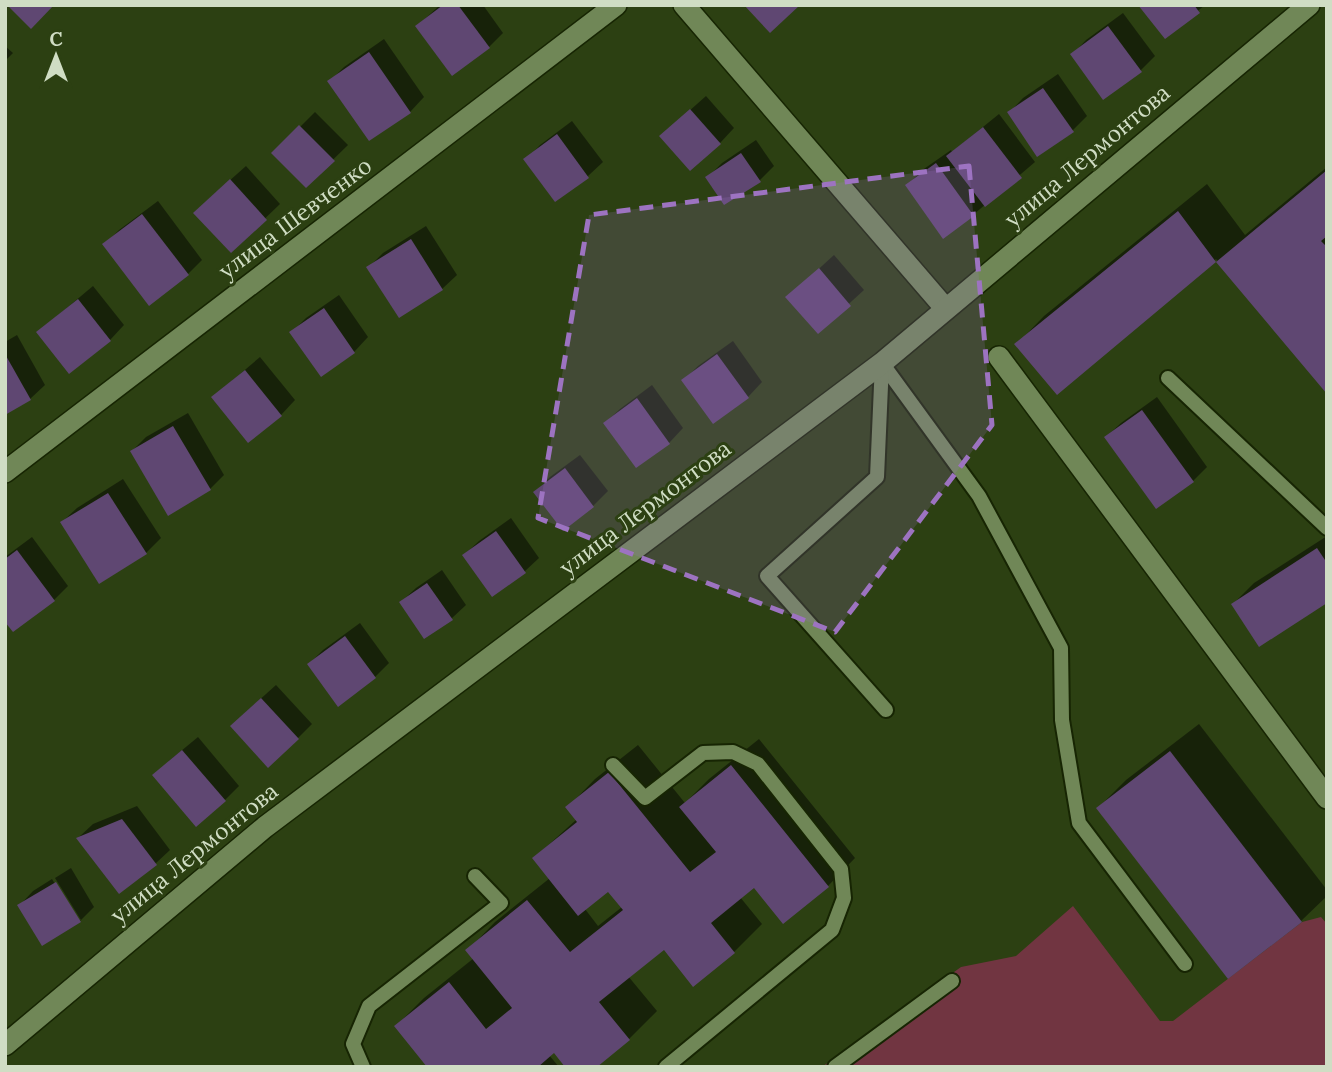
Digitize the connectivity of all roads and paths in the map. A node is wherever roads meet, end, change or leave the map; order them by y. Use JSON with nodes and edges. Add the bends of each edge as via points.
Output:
{"nodes":[{"id":1,"x":616,"y":5,"type":"edge"},
{"id":2,"x":684,"y":5,"type":"edge"},
{"id":3,"x":1310,"y":5,"type":"edge"},
{"id":4,"x":945,"y":308,"type":"junction"},
{"id":5,"x":999,"y":356,"type":"dead end"},
{"id":6,"x":882,"y":363,"type":"junction"},
{"id":7,"x":1168,"y":378,"type":"dead end"},
{"id":8,"x":5,"y":472,"type":"edge"},
{"id":9,"x":1327,"y":528,"type":"edge"},
{"id":10,"x":886,"y":710,"type":"dead end"},
{"id":11,"x":613,"y":765,"type":"dead end"},
{"id":12,"x":1327,"y":798,"type":"edge"},
{"id":13,"x":475,"y":876,"type":"dead end"},
{"id":14,"x":1185,"y":964,"type":"dead end"},
{"id":15,"x":952,"y":981,"type":"dead end"},
{"id":16,"x":5,"y":1045,"type":"edge"},
{"id":17,"x":363,"y":1067,"type":"edge"},
{"id":18,"x":666,"y":1067,"type":"edge"},
{"id":19,"x":835,"y":1067,"type":"edge"}],
"edges":[{"from":1,"to":8,"type":"street","name":"улица Шевченко"},
{"from":2,"to":4,"type":"street"},
{"from":3,"to":4,"type":"street","name":"улица Лермонтова"},
{"from":4,"to":6,"type":"street","name":"улица Лермонтова"},
{"from":5,"to":12,"type":"street"},
{"from":6,"to":10,"type":"lane","via":[[877,477],[767,576]]},
{"from":6,"to":14,"type":"lane","via":[[979,496],[1061,648],[1062,720],[1079,823]]},
{"from":6,"to":16,"type":"street","name":"улица Лермонтова","via":[[265,827]]},
{"from":7,"to":9,"type":"lane"},
{"from":11,"to":18,"type":"lane","via":[[645,798],[703,753],[733,752],[758,764],[841,869],[844,898],[832,930]]},
{"from":13,"to":17,"type":"lane","via":[[501,903],[369,1006],[353,1044]]},
{"from":15,"to":19,"type":"lane"}]}
